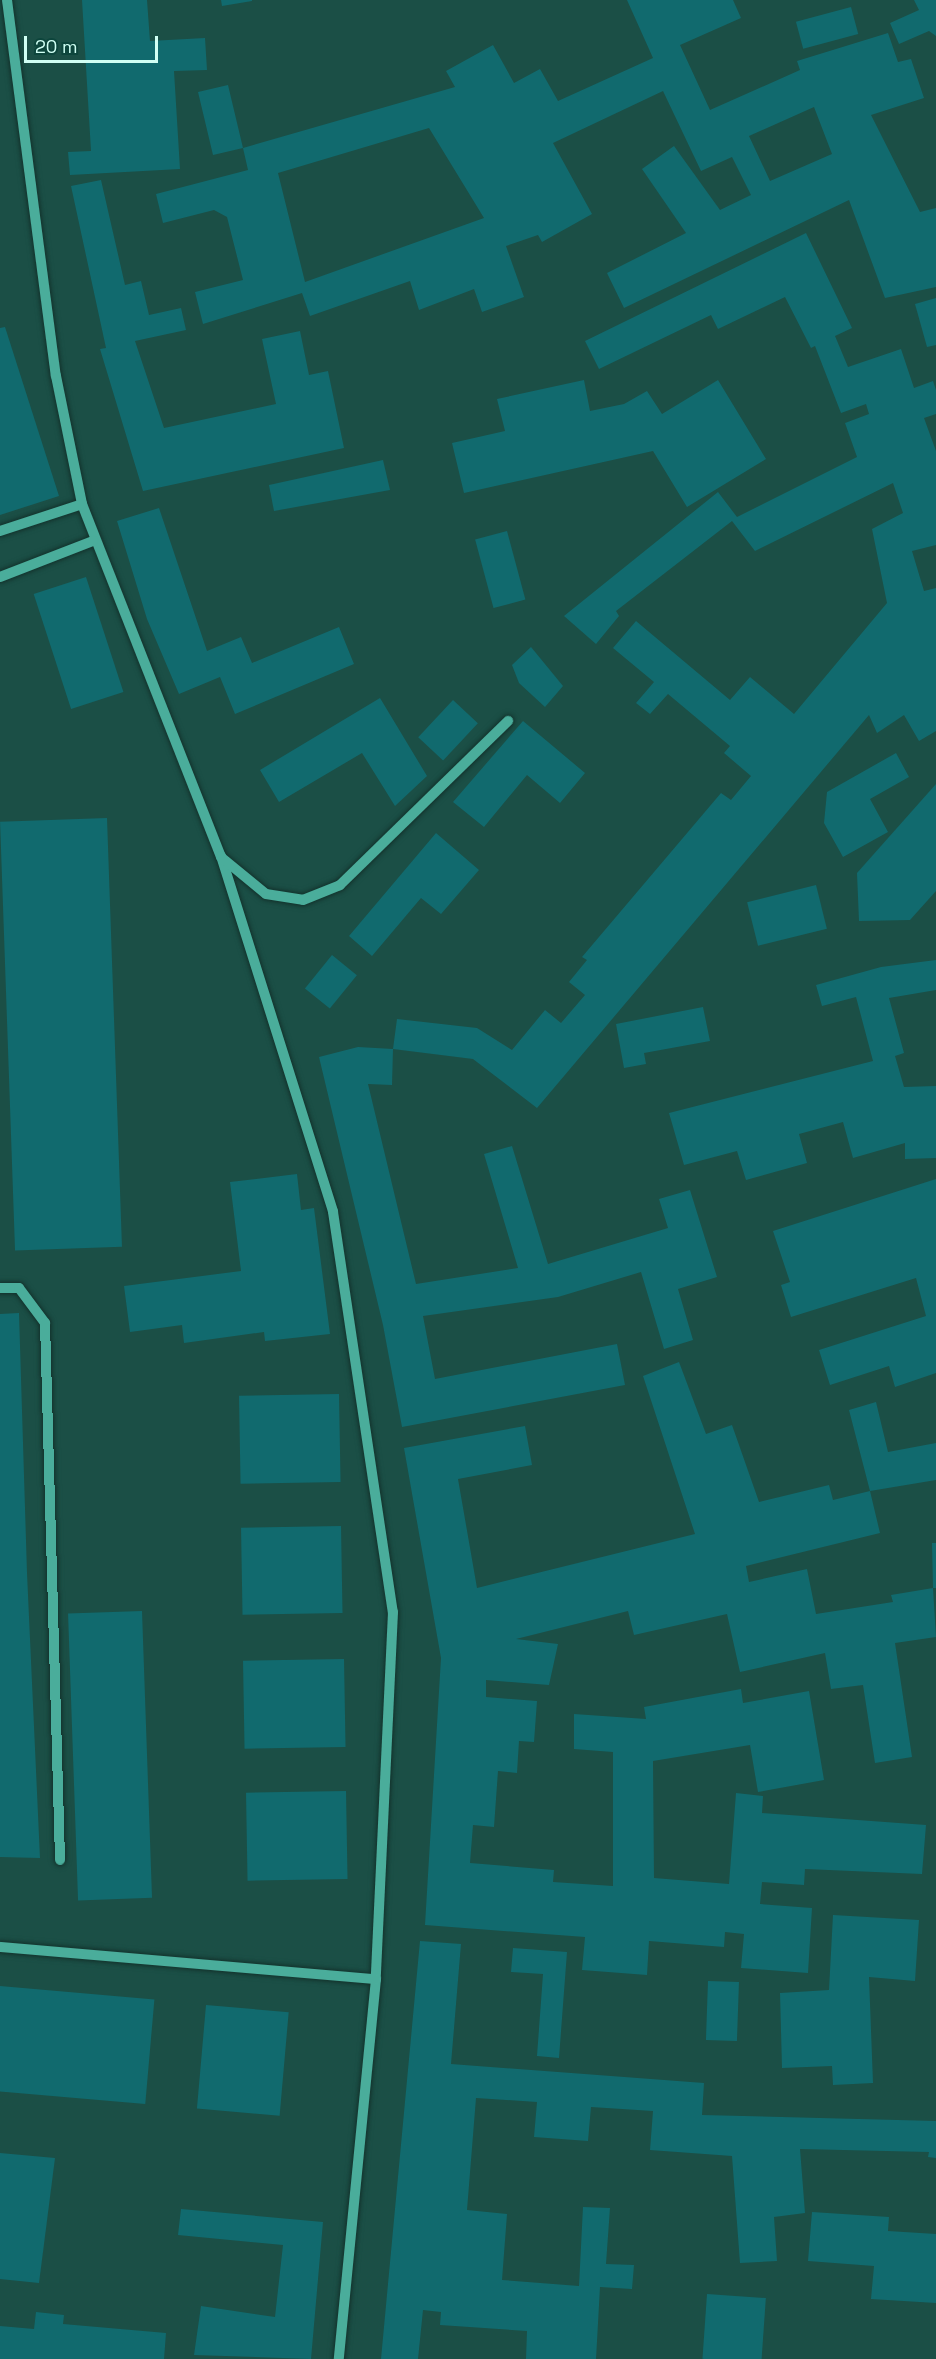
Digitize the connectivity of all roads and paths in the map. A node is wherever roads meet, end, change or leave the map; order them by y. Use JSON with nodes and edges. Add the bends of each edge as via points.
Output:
{"nodes":[{"id":1,"x":7,"y":0,"type":"edge"},
{"id":2,"x":82,"y":504,"type":"junction"},
{"id":3,"x":0,"y":531,"type":"edge"},
{"id":4,"x":93,"y":541,"type":"junction"},
{"id":5,"x":0,"y":577,"type":"edge"},
{"id":6,"x":508,"y":721,"type":"dead end"},
{"id":7,"x":221,"y":856,"type":"junction"},
{"id":8,"x":0,"y":1288,"type":"edge"},
{"id":9,"x":60,"y":1860,"type":"dead end"},
{"id":10,"x":0,"y":1947,"type":"edge"},
{"id":11,"x":376,"y":1979,"type":"junction"},
{"id":12,"x":339,"y":2359,"type":"edge"}],
"edges":[{"from":1,"to":2,"type":"lane","via":[[56,376]]},
{"from":2,"to":3,"type":"lane"},
{"from":2,"to":4,"type":"lane"},
{"from":4,"to":5,"type":"lane"},
{"from":4,"to":7,"type":"lane"},
{"from":6,"to":7,"type":"lane","via":[[340,885],[303,900],[266,894]]},
{"from":7,"to":11,"type":"lane","via":[[333,1212],[393,1612]]},
{"from":8,"to":9,"type":"lane","via":[[19,1288],[45,1323]]},
{"from":10,"to":11,"type":"lane"},
{"from":11,"to":12,"type":"lane"}]}
